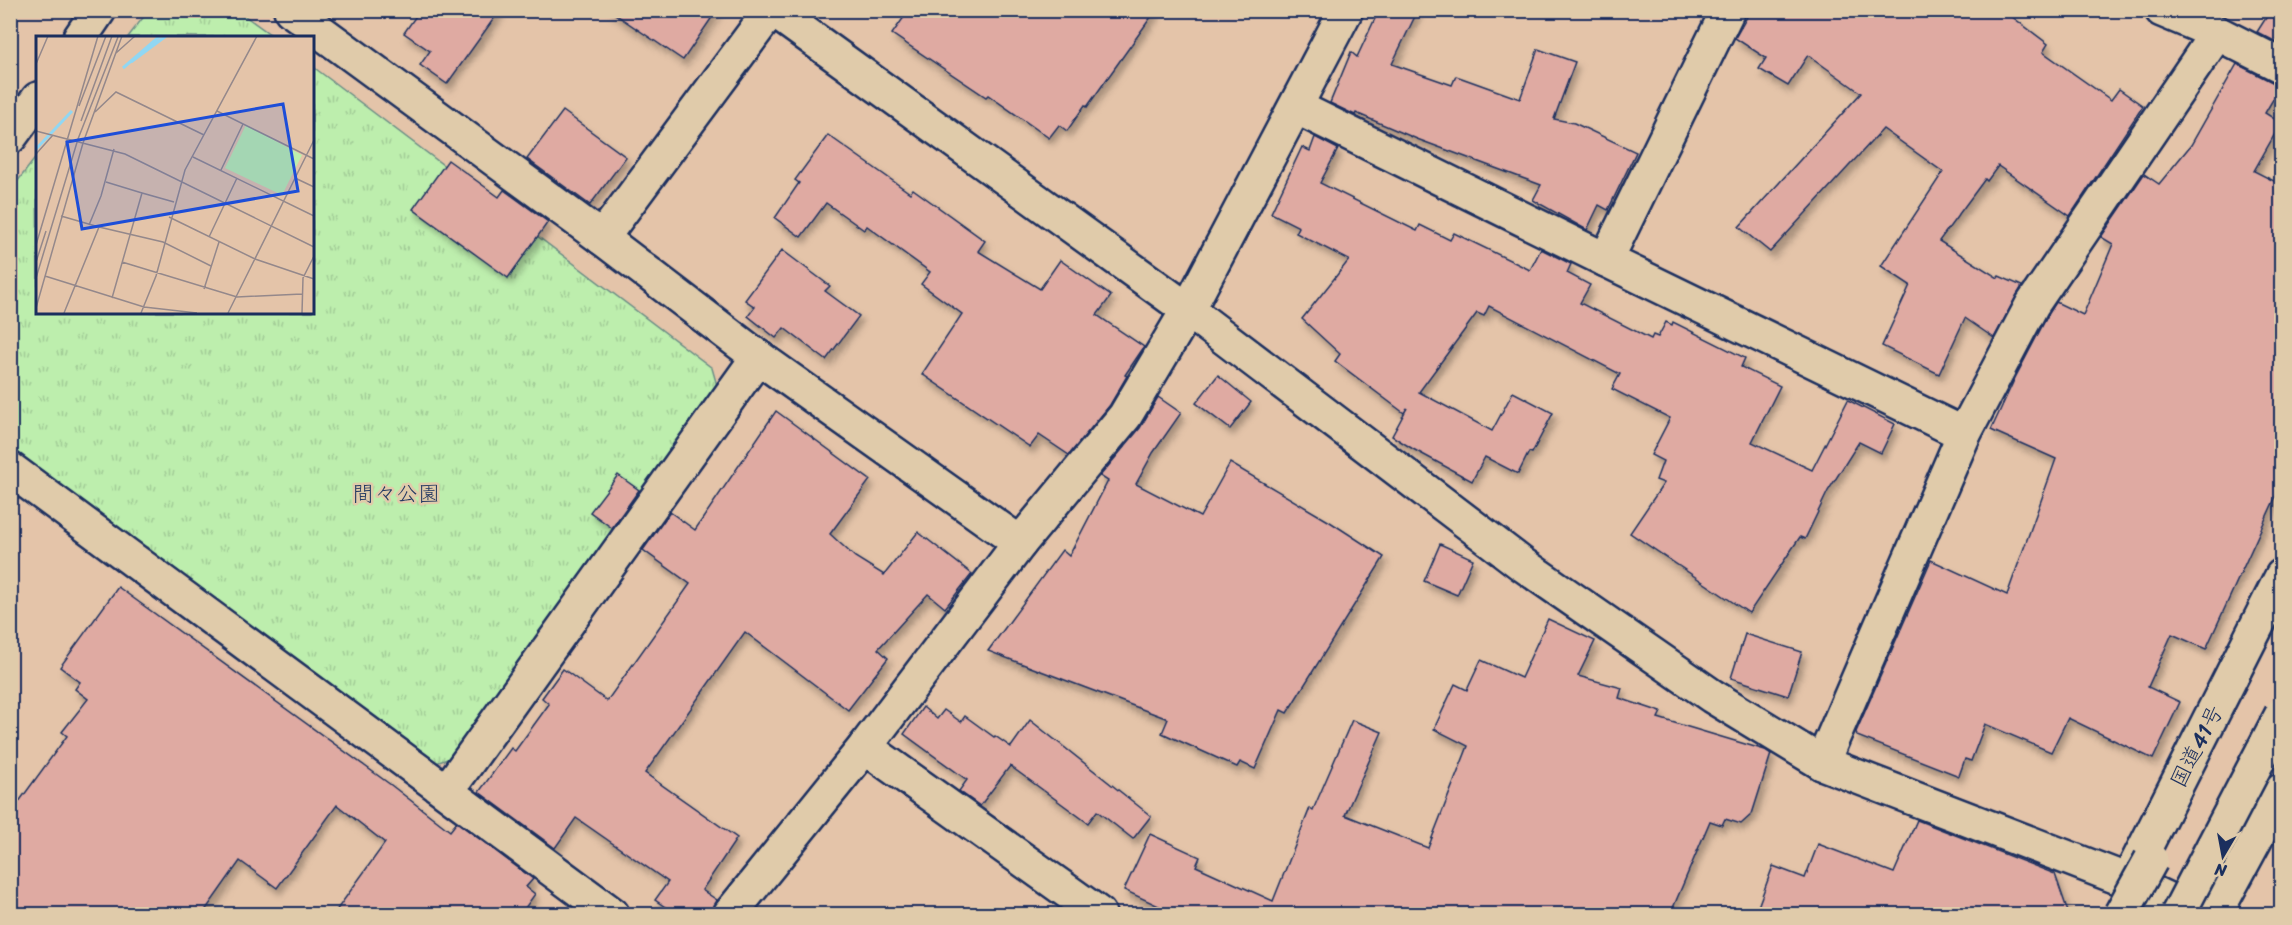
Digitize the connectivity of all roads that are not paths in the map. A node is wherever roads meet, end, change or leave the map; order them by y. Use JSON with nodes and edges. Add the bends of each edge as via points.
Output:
{"nodes":[{"id":1,"x":99,"y":10,"type":"edge"},
{"id":2,"x":291,"y":10,"type":"edge"},
{"id":3,"x":772,"y":10,"type":"edge"},
{"id":4,"x":1347,"y":10,"type":"edge"},
{"id":5,"x":1728,"y":10,"type":"edge"},
{"id":6,"x":2162,"y":10,"type":"edge"},
{"id":7,"x":2217,"y":33,"type":"junction"},
{"id":8,"x":81,"y":36,"type":"edge"},
{"id":9,"x":2282,"y":66,"type":"edge"},
{"id":10,"x":36,"y":102,"type":"edge"},
{"id":11,"x":1296,"y":107,"type":"junction"},
{"id":12,"x":11,"y":136,"type":"edge"},
{"id":13,"x":602,"y":238,"type":"junction"},
{"id":14,"x":1606,"y":260,"type":"junction"},
{"id":15,"x":1188,"y":310,"type":"junction"},
{"id":16,"x":758,"y":357,"type":"junction"},
{"id":17,"x":1964,"y":434,"type":"junction"},
{"id":18,"x":10,"y":469,"type":"edge"},
{"id":19,"x":1020,"y":543,"type":"junction"},
{"id":20,"x":2282,"y":576,"type":"edge"},
{"id":21,"x":2282,"y":620,"type":"edge"},
{"id":22,"x":2282,"y":714,"type":"edge"},
{"id":23,"x":865,"y":747,"type":"junction"},
{"id":24,"x":1822,"y":764,"type":"junction"},
{"id":25,"x":447,"y":790,"type":"junction"},
{"id":26,"x":2282,"y":790,"type":"edge"},
{"id":27,"x":2128,"y":881,"type":"junction"},
{"id":28,"x":612,"y":915,"type":"edge"},
{"id":29,"x":730,"y":915,"type":"edge"},
{"id":30,"x":1099,"y":915,"type":"edge"},
{"id":31,"x":2108,"y":915,"type":"edge"},
{"id":32,"x":2121,"y":915,"type":"edge"},
{"id":33,"x":2178,"y":915,"type":"edge"},
{"id":34,"x":2198,"y":915,"type":"edge"},
{"id":35,"x":2215,"y":915,"type":"edge"}],
"edges":[{"from":1,"to":8,"type":"main road"},
{"from":2,"to":13,"type":"main road"},
{"from":3,"to":13,"type":"main road"},
{"from":3,"to":15,"type":"main road"},
{"from":4,"to":11,"type":"main road"},
{"from":5,"to":14,"type":"main road"},
{"from":6,"to":7,"type":"main road"},
{"from":7,"to":9,"type":"main road"},
{"from":7,"to":17,"type":"main road","via":[[2032,305]]},
{"from":10,"to":12,"type":"main road"},
{"from":11,"to":14,"type":"main road"},
{"from":11,"to":15,"type":"main road"},
{"from":13,"to":16,"type":"main road"},
{"from":14,"to":17,"type":"main road"},
{"from":15,"to":19,"type":"main road","via":[[1125,416]]},
{"from":15,"to":24,"type":"main road","via":[[1522,564],[1712,696]]},
{"from":16,"to":19,"type":"main road"},
{"from":16,"to":25,"type":"main road"},
{"from":17,"to":24,"type":"main road"},
{"from":18,"to":25,"type":"main road"},
{"from":19,"to":23,"type":"main road"},
{"from":20,"to":27,"type":"main road","name":"国道41号"},
{"from":21,"to":32,"type":"main road","bridge":true},
{"from":22,"to":33,"type":"main road","bridge":true},
{"from":23,"to":29,"type":"main road"},
{"from":23,"to":30,"type":"main road"},
{"from":24,"to":27,"type":"main road"},
{"from":25,"to":28,"type":"main road"},
{"from":26,"to":35,"type":"main road"},
{"from":27,"to":31,"type":"main road","name":"国道41号"},
{"from":27,"to":34,"type":"main road"}]}
